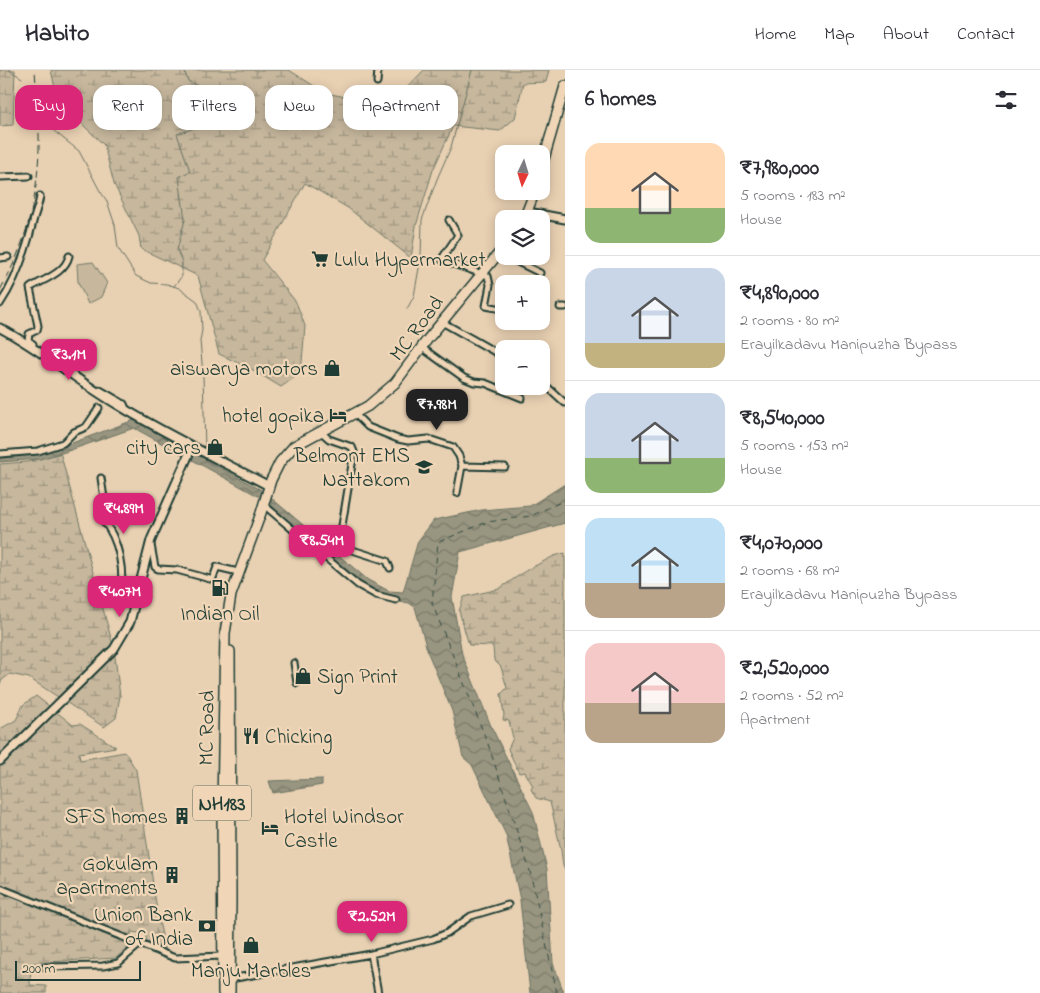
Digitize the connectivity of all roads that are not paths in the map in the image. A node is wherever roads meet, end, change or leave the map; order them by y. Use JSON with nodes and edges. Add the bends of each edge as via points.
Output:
{"nodes":[{"id":1,"x":378,"y":70,"type":"edge"},
{"id":2,"x":377,"y":82,"type":"dead end"},
{"id":3,"x":565,"y":86,"type":"edge"},
{"id":4,"x":548,"y":145,"type":"edge"},
{"id":5,"x":28,"y":176,"type":"dead end"},
{"id":6,"x":0,"y":177,"type":"edge"},
{"id":7,"x":40,"y":196,"type":"dead end"},
{"id":8,"x":550,"y":218,"type":"edge"},
{"id":9,"x":565,"y":219,"type":"edge"},
{"id":10,"x":449,"y":220,"type":"dead end"},
{"id":11,"x":69,"y":256,"type":"dead end"},
{"id":12,"x":8,"y":257,"type":"dead end"},
{"id":13,"x":495,"y":257,"type":"edge"},
{"id":14,"x":0,"y":258,"type":"edge"},
{"id":15,"x":526,"y":265,"type":"edge"},
{"id":16,"x":540,"y":273,"type":"dead end"},
{"id":17,"x":480,"y":274,"type":"junction"},
{"id":18,"x":0,"y":304,"type":"edge"},
{"id":19,"x":495,"y":308,"type":"edge"},
{"id":20,"x":442,"y":322,"type":"junction"},
{"id":21,"x":0,"y":328,"type":"edge"},
{"id":22,"x":421,"y":347,"type":"junction"},
{"id":23,"x":495,"y":352,"type":"edge"},
{"id":24,"x":550,"y":389,"type":"edge"},
{"id":25,"x":522,"y":398,"type":"dead end"},
{"id":26,"x":565,"y":403,"type":"edge"},
{"id":27,"x":100,"y":408,"type":"dead end"},
{"id":28,"x":126,"y":410,"type":"junction"},
{"id":29,"x":354,"y":413,"type":"junction"},
{"id":30,"x":320,"y":431,"type":"junction"},
{"id":31,"x":192,"y":447,"type":"junction"},
{"id":32,"x":0,"y":454,"type":"edge"},
{"id":33,"x":462,"y":466,"type":"junction"},
{"id":34,"x":505,"y":468,"type":"dead end"},
{"id":35,"x":101,"y":478,"type":"dead end"},
{"id":36,"x":268,"y":486,"type":"junction"},
{"id":37,"x":457,"y":492,"type":"dead end"},
{"id":38,"x":264,"y":502,"type":"junction"},
{"id":39,"x":151,"y":540,"type":"junction"},
{"id":40,"x":390,"y":568,"type":"dead end"},
{"id":41,"x":238,"y":572,"type":"junction"},
{"id":42,"x":396,"y":600,"type":"dead end"},
{"id":43,"x":135,"y":601,"type":"junction"},
{"id":44,"x":294,"y":663,"type":"dead end"},
{"id":45,"x":297,"y":683,"type":"dead end"},
{"id":46,"x":0,"y":761,"type":"edge"},
{"id":47,"x":227,"y":837,"type":"junction"},
{"id":48,"x":0,"y":888,"type":"edge"},
{"id":49,"x":508,"y":905,"type":"dead end"},
{"id":50,"x":140,"y":944,"type":"junction"},
{"id":51,"x":371,"y":954,"type":"junction"},
{"id":52,"x":222,"y":956,"type":"junction"},
{"id":53,"x":45,"y":967,"type":"dead end"},
{"id":54,"x":230,"y":979,"type":"junction"},
{"id":55,"x":223,"y":993,"type":"edge"},
{"id":56,"x":230,"y":993,"type":"edge"},
{"id":57,"x":378,"y":993,"type":"edge"}],
"edges":[{"from":1,"to":2,"type":"street"},
{"from":3,"to":4,"type":"highway"},
{"from":5,"to":6,"type":"street"},
{"from":7,"to":18,"type":"street","via":[[24,256]]},
{"from":8,"to":9,"type":"main road"},
{"from":10,"to":17,"type":"street","via":[[458,235],[442,260]]},
{"from":11,"to":28,"type":"street","via":[[62,270],[30,288],[38,327],[30,333],[28,340],[124,404]]},
{"from":12,"to":14,"type":"street"},
{"from":13,"to":17,"type":"highway","name":"MC Road","number":"NH183"},
{"from":15,"to":16,"type":"street"},
{"from":17,"to":19,"type":"street","via":[[488,276],[489,280],[486,306]]},
{"from":17,"to":20,"type":"highway","name":"MC Road","number":"NH183"},
{"from":20,"to":22,"type":"highway","name":"MC Road","number":"NH183"},
{"from":20,"to":23,"type":"street"},
{"from":21,"to":28,"type":"main road","via":[[37,349]]},
{"from":22,"to":25,"type":"street","via":[[464,378]]},
{"from":22,"to":29,"type":"highway","name":"MC Road","number":"NH183","via":[[395,383],[368,406]]},
{"from":24,"to":26,"type":"street"},
{"from":27,"to":32,"type":"street","via":[[86,427],[74,432],[63,443],[38,451]]},
{"from":28,"to":31,"type":"main road"},
{"from":29,"to":30,"type":"highway","name":"MC Road","number":"NH183"},
{"from":29,"to":33,"type":"street","via":[[368,427],[398,438],[408,441],[429,439],[452,447],[460,456]]},
{"from":30,"to":36,"type":"highway","name":"MC Road","number":"NH183","via":[[286,453]]},
{"from":30,"to":40,"type":"street","via":[[354,452],[339,544],[387,561]]},
{"from":31,"to":36,"type":"main road"},
{"from":31,"to":39,"type":"main road"},
{"from":33,"to":34,"type":"street"},
{"from":33,"to":37,"type":"street"},
{"from":35,"to":43,"type":"street","via":[[105,505],[102,519],[114,537],[120,563],[121,597]]},
{"from":36,"to":38,"type":"highway","name":"MC Road","number":"NH183"},
{"from":38,"to":41,"type":"highway","name":"MC Road","number":"NH183"},
{"from":38,"to":42,"type":"street","via":[[358,584],[376,595]]},
{"from":39,"to":41,"type":"street","via":[[158,569],[177,570],[210,579],[217,567]]},
{"from":39,"to":43,"type":"main road"},
{"from":41,"to":47,"type":"highway","name":"MC Road","number":"NH183","via":[[228,613]]},
{"from":43,"to":46,"type":"main road","via":[[130,622],[114,649]]},
{"from":44,"to":45,"type":"street"},
{"from":47,"to":52,"type":"highway","name":"MC Road","number":"NH183"},
{"from":47,"to":54,"type":"highway","name":"MC Road","number":"NH183"},
{"from":48,"to":50,"type":"street"},
{"from":49,"to":51,"type":"street","via":[[466,918],[441,936]]},
{"from":50,"to":52,"type":"street","via":[[175,958]]},
{"from":50,"to":53,"type":"street","via":[[118,963]]},
{"from":51,"to":54,"type":"street"},
{"from":51,"to":57,"type":"street"},
{"from":52,"to":55,"type":"highway","name":"MC Road","number":"NH183"},
{"from":54,"to":56,"type":"highway","name":"MC Road","number":"NH183"}]}
